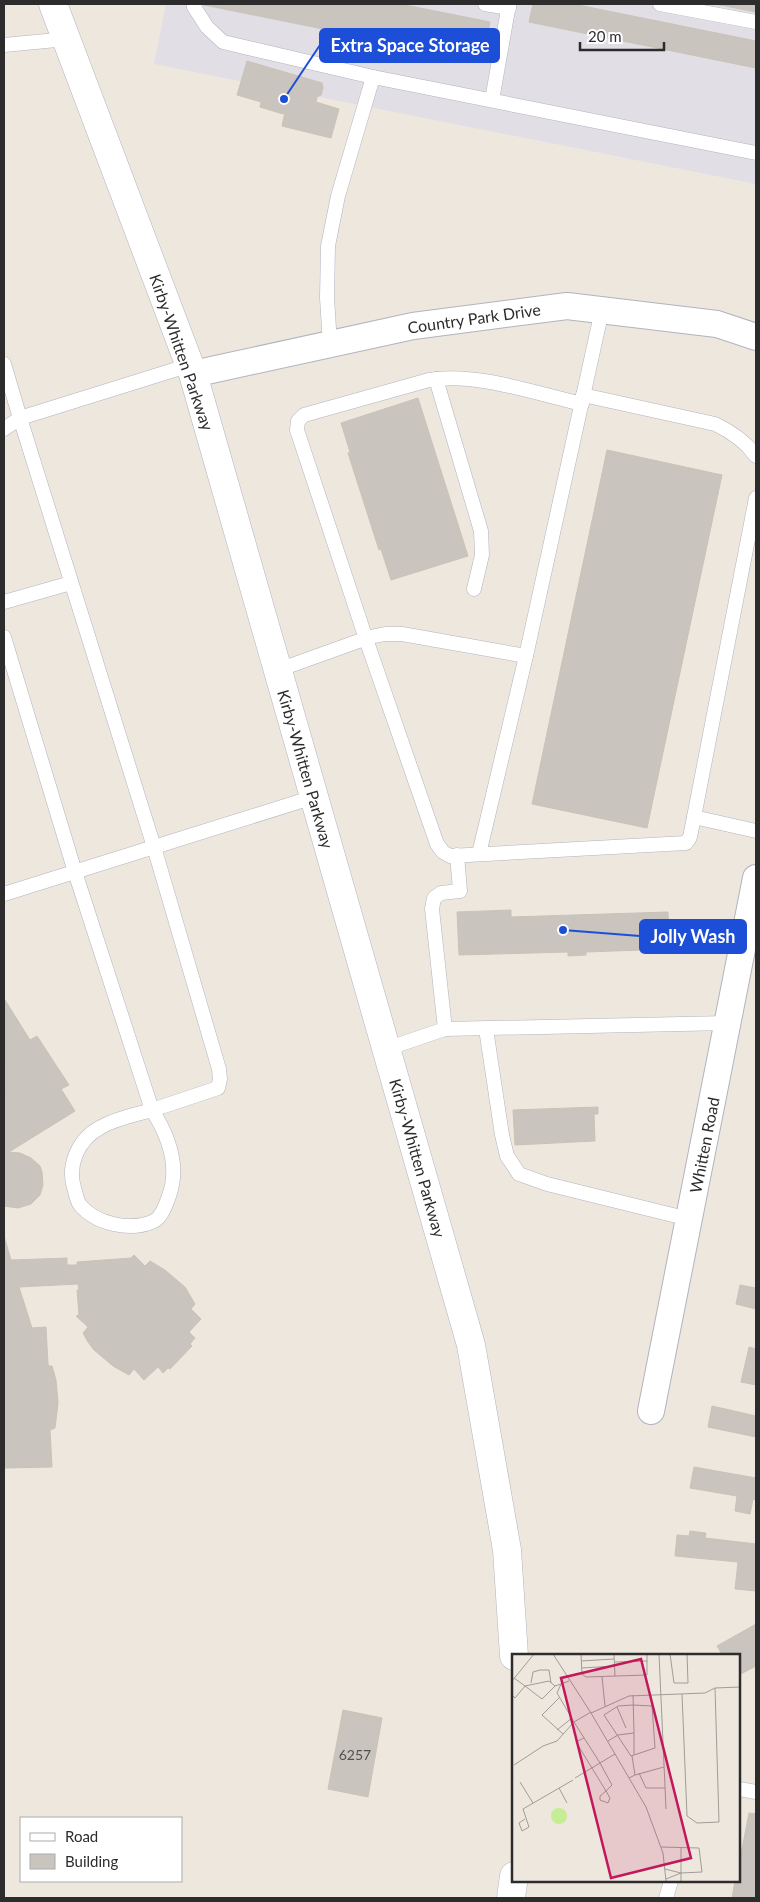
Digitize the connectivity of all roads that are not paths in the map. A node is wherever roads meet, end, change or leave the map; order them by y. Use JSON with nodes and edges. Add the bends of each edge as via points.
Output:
{"nodes":[{"id":1,"x":53,"y":4,"type":"edge"},
{"id":2,"x":195,"y":4,"type":"edge"},
{"id":3,"x":485,"y":4,"type":"edge"},
{"id":4,"x":660,"y":4,"type":"edge"},
{"id":5,"x":509,"y":6,"type":"edge"},
{"id":6,"x":756,"y":22,"type":"edge"},
{"id":7,"x":67,"y":39,"type":"junction"},
{"id":8,"x":4,"y":45,"type":"edge"},
{"id":9,"x":373,"y":76,"type":"junction"},
{"id":10,"x":492,"y":100,"type":"junction"},
{"id":11,"x":756,"y":153,"type":"edge"},
{"id":12,"x":602,"y":310,"type":"junction"},
{"id":13,"x":756,"y":336,"type":"edge"},
{"id":14,"x":330,"y":344,"type":"junction"},
{"id":15,"x":4,"y":364,"type":"edge"},
{"id":16,"x":191,"y":369,"type":"junction"},
{"id":17,"x":436,"y":379,"type":"junction"},
{"id":18,"x":7,"y":386,"type":"edge"},
{"id":19,"x":582,"y":399,"type":"junction"},
{"id":20,"x":20,"y":418,"type":"junction"},
{"id":21,"x":4,"y":429,"type":"edge"},
{"id":22,"x":756,"y":456,"type":"edge"},
{"id":23,"x":756,"y":498,"type":"edge"},
{"id":24,"x":71,"y":583,"type":"junction"},
{"id":25,"x":474,"y":589,"type":"dead end"},
{"id":26,"x":4,"y":602,"type":"edge"},
{"id":27,"x":4,"y":637,"type":"edge"},
{"id":28,"x":366,"y":639,"type":"junction"},
{"id":29,"x":526,"y":656,"type":"junction"},
{"id":30,"x":278,"y":670,"type":"junction"},
{"id":31,"x":314,"y":797,"type":"junction"},
{"id":32,"x":694,"y":817,"type":"junction"},
{"id":33,"x":756,"y":831,"type":"edge"},
{"id":34,"x":154,"y":847,"type":"junction"},
{"id":35,"x":479,"y":854,"type":"junction"},
{"id":36,"x":457,"y":855,"type":"junction"},
{"id":37,"x":75,"y":872,"type":"junction"},
{"id":38,"x":756,"y":878,"type":"edge"},
{"id":39,"x":4,"y":894,"type":"edge"},
{"id":40,"x":728,"y":1023,"type":"junction"},
{"id":41,"x":446,"y":1029,"type":"junction"},
{"id":42,"x":486,"y":1029,"type":"junction"},
{"id":43,"x":386,"y":1049,"type":"junction"},
{"id":44,"x":152,"y":1110,"type":"junction"},
{"id":45,"x":689,"y":1220,"type":"junction"},
{"id":46,"x":651,"y":1411,"type":"dead end"},
{"id":47,"x":514,"y":1654,"type":"edge"},
{"id":48,"x":740,"y":1789,"type":"edge"},
{"id":49,"x":756,"y":1792,"type":"edge"},
{"id":50,"x":513,"y":1882,"type":"edge"},
{"id":51,"x":670,"y":1882,"type":"edge"},
{"id":52,"x":511,"y":1898,"type":"edge"},
{"id":53,"x":666,"y":1898,"type":"edge"}],
"edges":[{"from":1,"to":7,"type":"main road","name":"Kirby-Whitten Parkway"},
{"from":2,"to":9,"type":"lane","via":[[194,8],[207,26],[223,42]]},
{"from":3,"to":5,"type":"lane"},
{"from":4,"to":6,"type":"lane"},
{"from":5,"to":10,"type":"lane"},
{"from":7,"to":8,"type":"lane"},
{"from":7,"to":16,"type":"main road","name":"Kirby-Whitten Parkway"},
{"from":9,"to":10,"type":"lane"},
{"from":9,"to":14,"type":"lane","via":[[338,196],[328,246]]},
{"from":10,"to":11,"type":"lane"},
{"from":12,"to":13,"type":"street","name":"Country Park Drive","via":[[717,324]]},
{"from":12,"to":14,"type":"street","name":"Country Park Drive","via":[[567,306],[413,326]]},
{"from":12,"to":19,"type":"lane"},
{"from":14,"to":16,"type":"street","name":"Country Park Drive"},
{"from":15,"to":18,"type":"lane"},
{"from":16,"to":20,"type":"lane"},
{"from":16,"to":30,"type":"main road","name":"Kirby-Whitten Parkway"},
{"from":17,"to":19,"type":"lane","via":[[475,380]]},
{"from":17,"to":25,"type":"lane","via":[[481,531],[482,555]]},
{"from":17,"to":28,"type":"lane","via":[[304,415],[298,421],[297,430]]},
{"from":18,"to":20,"type":"lane"},
{"from":19,"to":22,"type":"lane","via":[[715,424],[746,443]]},
{"from":19,"to":29,"type":"lane"},
{"from":20,"to":21,"type":"lane"},
{"from":20,"to":24,"type":"lane"},
{"from":23,"to":32,"type":"lane"},
{"from":24,"to":26,"type":"lane"},
{"from":24,"to":34,"type":"lane"},
{"from":27,"to":37,"type":"lane"},
{"from":28,"to":29,"type":"lane","via":[[402,634]]},
{"from":28,"to":30,"type":"lane"},
{"from":28,"to":36,"type":"lane","via":[[437,844],[442,852]]},
{"from":29,"to":35,"type":"lane"},
{"from":30,"to":31,"type":"main road","name":"Kirby-Whitten Parkway"},
{"from":31,"to":34,"type":"lane"},
{"from":31,"to":43,"type":"main road","name":"Kirby-Whitten Parkway"},
{"from":32,"to":33,"type":"lane"},
{"from":32,"to":35,"type":"lane","via":[[686,843]]},
{"from":34,"to":37,"type":"lane"},
{"from":34,"to":44,"type":"lane","via":[[220,1079],[218,1088]]},
{"from":35,"to":36,"type":"lane"},
{"from":36,"to":41,"type":"lane","via":[[460,891],[441,893],[434,898],[432,909]]},
{"from":37,"to":39,"type":"lane"},
{"from":37,"to":44,"type":"lane"},
{"from":38,"to":40,"type":"street","name":"Whitten Road"},
{"from":40,"to":42,"type":"lane"},
{"from":40,"to":45,"type":"street","name":"Whitten Road"},
{"from":41,"to":42,"type":"lane"},
{"from":41,"to":43,"type":"lane"},
{"from":42,"to":45,"type":"lane","via":[[507,1156],[518,1174]]},
{"from":43,"to":47,"type":"main road","name":"Kirby-Whitten Parkway","via":[[471,1345],[507,1550]]},
{"from":44,"to":44,"type":"lane","via":[[164,1130],[174,1166],[173,1185],[165,1207],[155,1221],[137,1225],[116,1225],[94,1217],[79,1204],[72,1183],[73,1159],[83,1140],[100,1127]]},
{"from":45,"to":46,"type":"street","name":"Whitten Road"},
{"from":48,"to":49,"type":"lane"},
{"from":50,"to":52,"type":"main road"},
{"from":51,"to":53,"type":"lane"}]}
